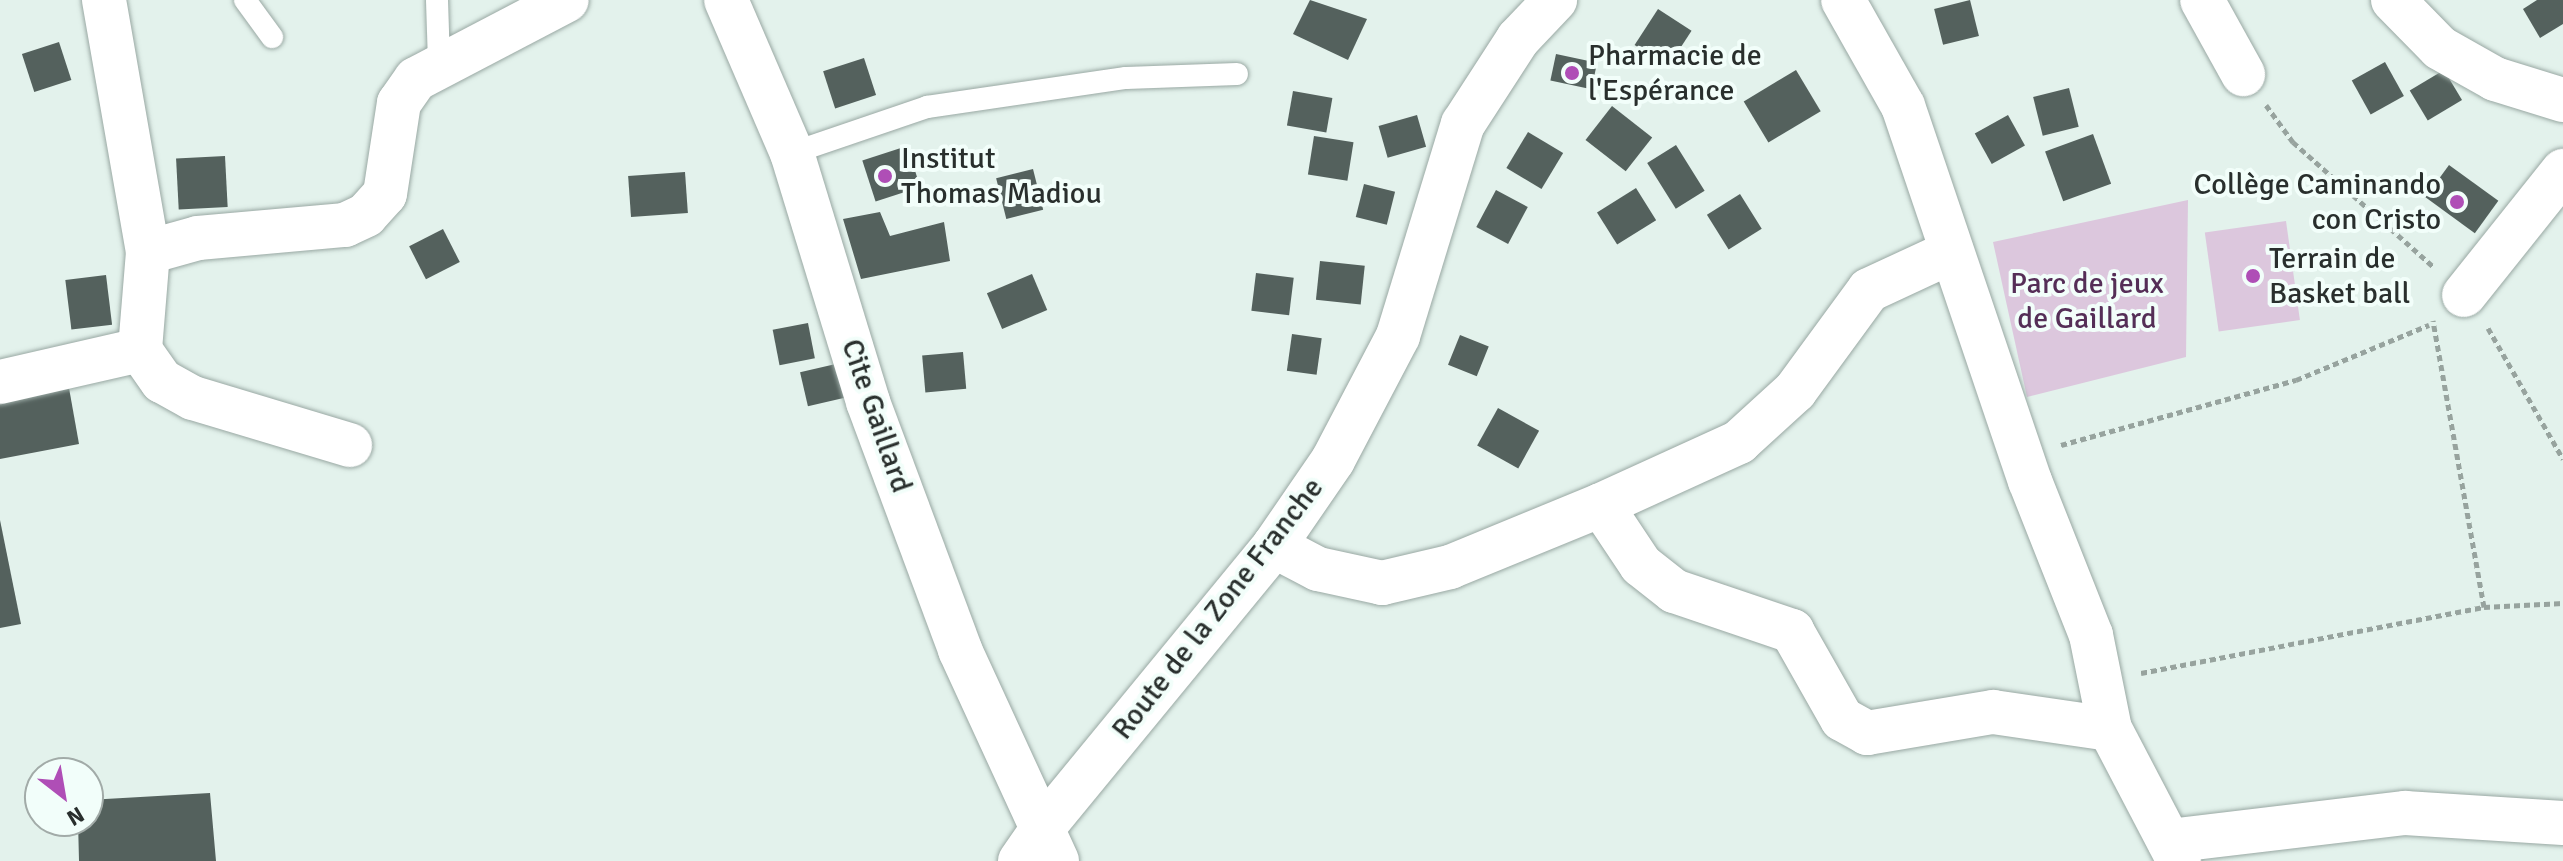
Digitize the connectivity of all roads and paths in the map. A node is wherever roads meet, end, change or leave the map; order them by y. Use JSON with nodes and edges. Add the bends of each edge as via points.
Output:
{"nodes":[{"id":1,"x":104,"y":0,"type":"edge"},
{"id":2,"x":245,"y":0,"type":"edge"},
{"id":3,"x":437,"y":0,"type":"edge"},
{"id":4,"x":567,"y":0,"type":"edge"},
{"id":5,"x":726,"y":0,"type":"edge"},
{"id":6,"x":1555,"y":0,"type":"edge"},
{"id":7,"x":1843,"y":0,"type":"edge"},
{"id":8,"x":2202,"y":0,"type":"edge"},
{"id":9,"x":2393,"y":0,"type":"edge"},
{"id":10,"x":272,"y":37,"type":"dead end"},
{"id":11,"x":439,"y":63,"type":"junction"},
{"id":12,"x":1237,"y":74,"type":"dead end"},
{"id":13,"x":2243,"y":74,"type":"joint"},
{"id":14,"x":2563,"y":100,"type":"edge"},
{"id":15,"x":792,"y":153,"type":"junction"},
{"id":16,"x":2563,"y":171,"type":"edge"},
{"id":17,"x":148,"y":252,"type":"junction"},
{"id":18,"x":1951,"y":252,"type":"junction"},
{"id":19,"x":2464,"y":295,"type":"junction"},
{"id":20,"x":2429,"y":325,"type":"junction"},
{"id":21,"x":140,"y":350,"type":"junction"},
{"id":22,"x":0,"y":382,"type":"edge"},
{"id":23,"x":350,"y":445,"type":"dead end"},
{"id":24,"x":2024,"y":457,"type":"junction"},
{"id":25,"x":2563,"y":459,"type":"edge"},
{"id":26,"x":1601,"y":505,"type":"junction"},
{"id":27,"x":1274,"y":546,"type":"junction"},
{"id":28,"x":2563,"y":603,"type":"edge"},
{"id":29,"x":2484,"y":607,"type":"junction"},
{"id":30,"x":2104,"y":680,"type":"junction"},
{"id":31,"x":2110,"y":729,"type":"junction"},
{"id":32,"x":2563,"y":823,"type":"edge"},
{"id":33,"x":1051,"y":843,"type":"edge"},
{"id":34,"x":2174,"y":851,"type":"edge"},
{"id":35,"x":1020,"y":861,"type":"edge"}],
"edges":[{"from":1,"to":17,"type":"street"},
{"from":2,"to":10,"type":"lane"},
{"from":3,"to":11,"type":"lane"},
{"from":4,"to":11,"type":"street"},
{"from":5,"to":15,"type":"street","name":"Cite Gaillard"},
{"from":6,"to":27,"type":"street","name":"Route de la Zone Franche","via":[[1518,39],[1463,124],[1398,336],[1333,460]]},
{"from":7,"to":18,"type":"street","via":[[1903,106]]},
{"from":8,"to":13,"type":"street"},
{"from":9,"to":14,"type":"street","via":[[2440,48],[2495,79]]},
{"from":11,"to":17,"type":"street","via":[[399,103],[394,166],[385,194],[366,215],[345,225],[198,238]]},
{"from":12,"to":15,"type":"lane","via":[[1126,78],[927,107]]},
{"from":13,"to":19,"type":"path","via":[[2293,142]]},
{"from":15,"to":33,"type":"street","name":"Cite Gaillard","via":[[868,402],[960,650]]},
{"from":16,"to":19,"type":"street"},
{"from":17,"to":21,"type":"street"},
{"from":18,"to":24,"type":"street"},
{"from":18,"to":26,"type":"street","via":[[1869,290],[1795,391],[1739,442]]},
{"from":19,"to":20,"type":"path"},
{"from":19,"to":25,"type":"path"},
{"from":20,"to":24,"type":"path","via":[[2296,380]]},
{"from":20,"to":29,"type":"path"},
{"from":21,"to":22,"type":"street"},
{"from":21,"to":23,"type":"street","via":[[162,381],[193,398]]},
{"from":24,"to":30,"type":"street"},
{"from":26,"to":27,"type":"street","via":[[1450,567],[1382,583],[1318,569]]},
{"from":26,"to":31,"type":"street","via":[[1641,565],[1674,591],[1792,631],[1842,719],[1867,733],[1993,712]]},
{"from":27,"to":33,"type":"street","name":"Route de la Zone Franche"},
{"from":28,"to":29,"type":"path"},
{"from":29,"to":30,"type":"path"},
{"from":30,"to":31,"type":"street"},
{"from":31,"to":34,"type":"street"},
{"from":32,"to":34,"type":"street","via":[[2405,813]]},
{"from":33,"to":35,"type":"street","name":"Route de la Zone Franche"}]}
